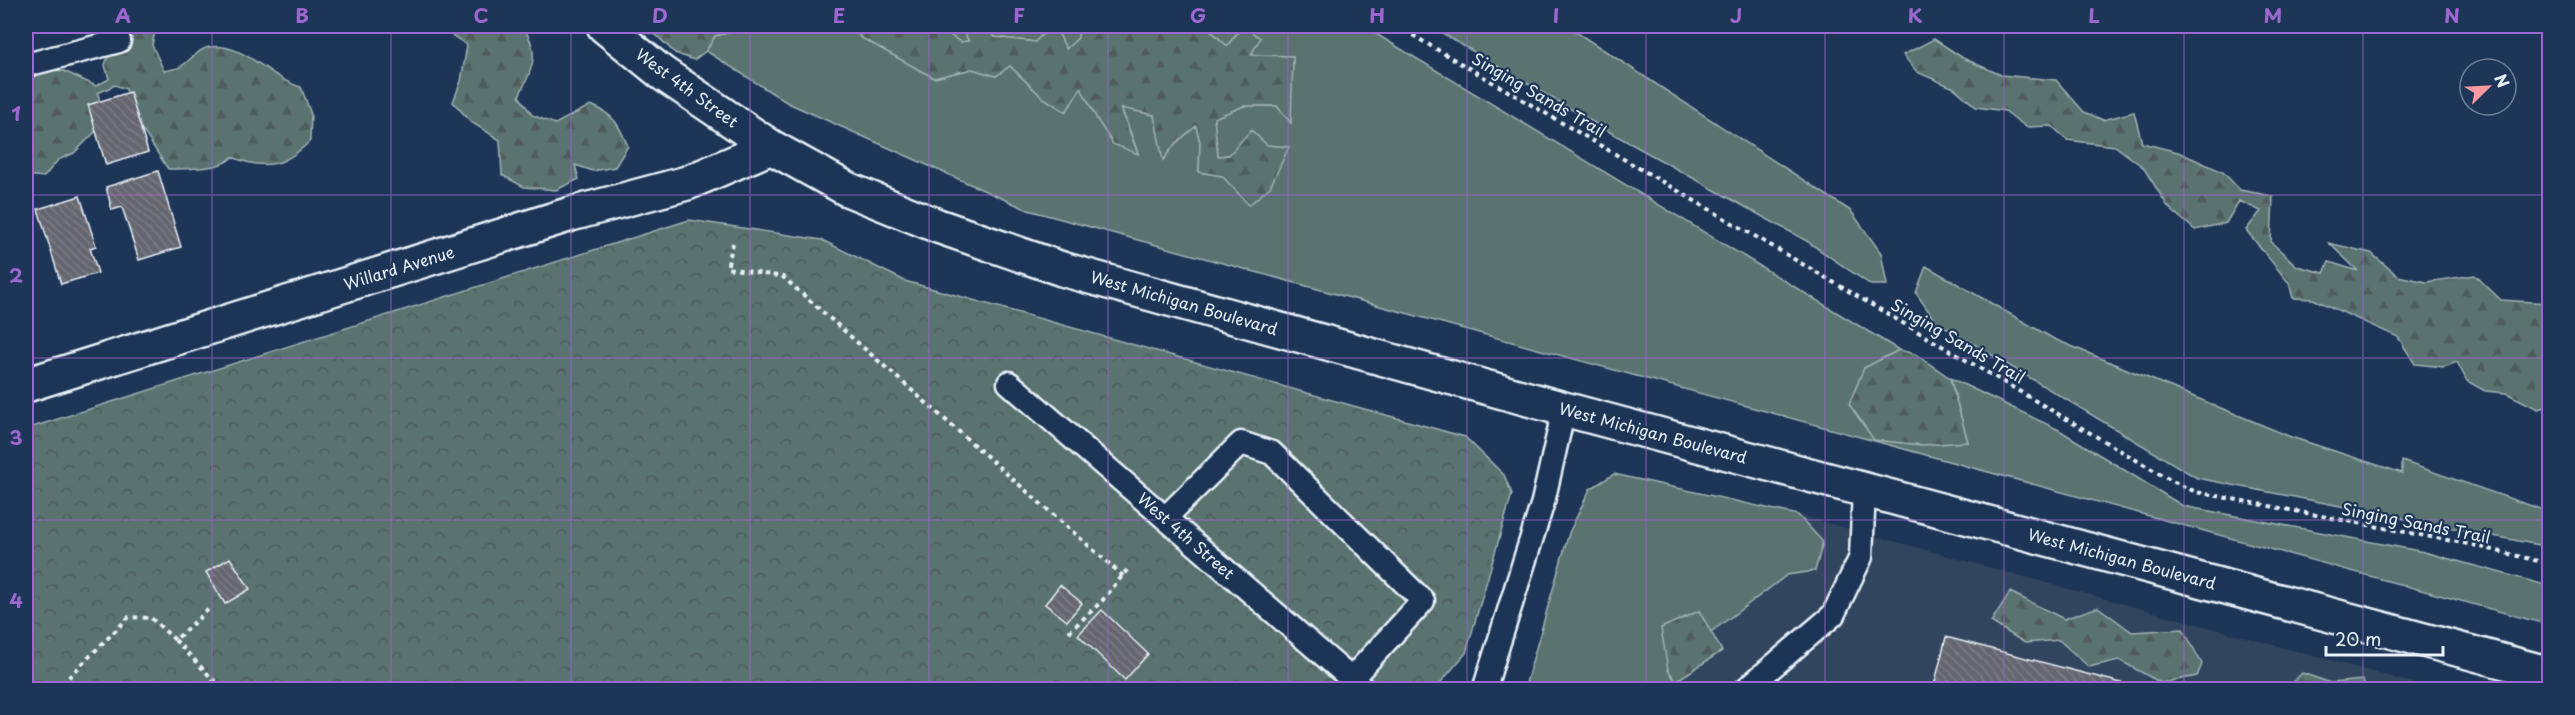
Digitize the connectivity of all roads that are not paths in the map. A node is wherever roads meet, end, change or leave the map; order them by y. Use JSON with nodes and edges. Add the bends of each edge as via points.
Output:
{"nodes":[{"id":1,"x":604,"y":26,"type":"edge"},
{"id":2,"x":118,"y":41,"type":"dead end"},
{"id":3,"x":26,"y":65,"type":"edge"},
{"id":4,"x":771,"y":147,"type":"junction"},
{"id":5,"x":1009,"y":383,"type":"dead end"},
{"id":6,"x":26,"y":385,"type":"edge"},
{"id":7,"x":1564,"y":409,"type":"junction"},
{"id":8,"x":1864,"y":490,"type":"junction"},
{"id":9,"x":1165,"y":518,"type":"junction"},
{"id":10,"x":2550,"y":674,"type":"edge"},
{"id":11,"x":1358,"y":684,"type":"edge"},
{"id":12,"x":1484,"y":690,"type":"edge"},
{"id":13,"x":1745,"y":690,"type":"edge"}],
"edges":[{"from":1,"to":4,"type":"main road","name":"West 4th Street","via":[[662,72]]},
{"from":2,"to":3,"type":"lane"},
{"from":4,"to":6,"type":"main road","name":"Willard Avenue","via":[[687,183],[559,217]]},
{"from":4,"to":7,"type":"main road","name":"West Michigan Boulevard","via":[[847,189],[1062,269]]},
{"from":5,"to":9,"type":"lane","name":"West 4th Street"},
{"from":7,"to":8,"type":"main road","name":"West Michigan Boulevard"},
{"from":7,"to":12,"type":"lane","via":[[1543,502]]},
{"from":8,"to":10,"type":"main road","name":"West Michigan Boulevard"},
{"from":8,"to":13,"type":"lane","via":[[1861,557],[1833,615]]},
{"from":9,"to":11,"type":"lane","name":"West 4th Street"},
{"from":9,"to":11,"type":"lane","via":[[1241,443],[1272,453],[1423,601]]}]}
